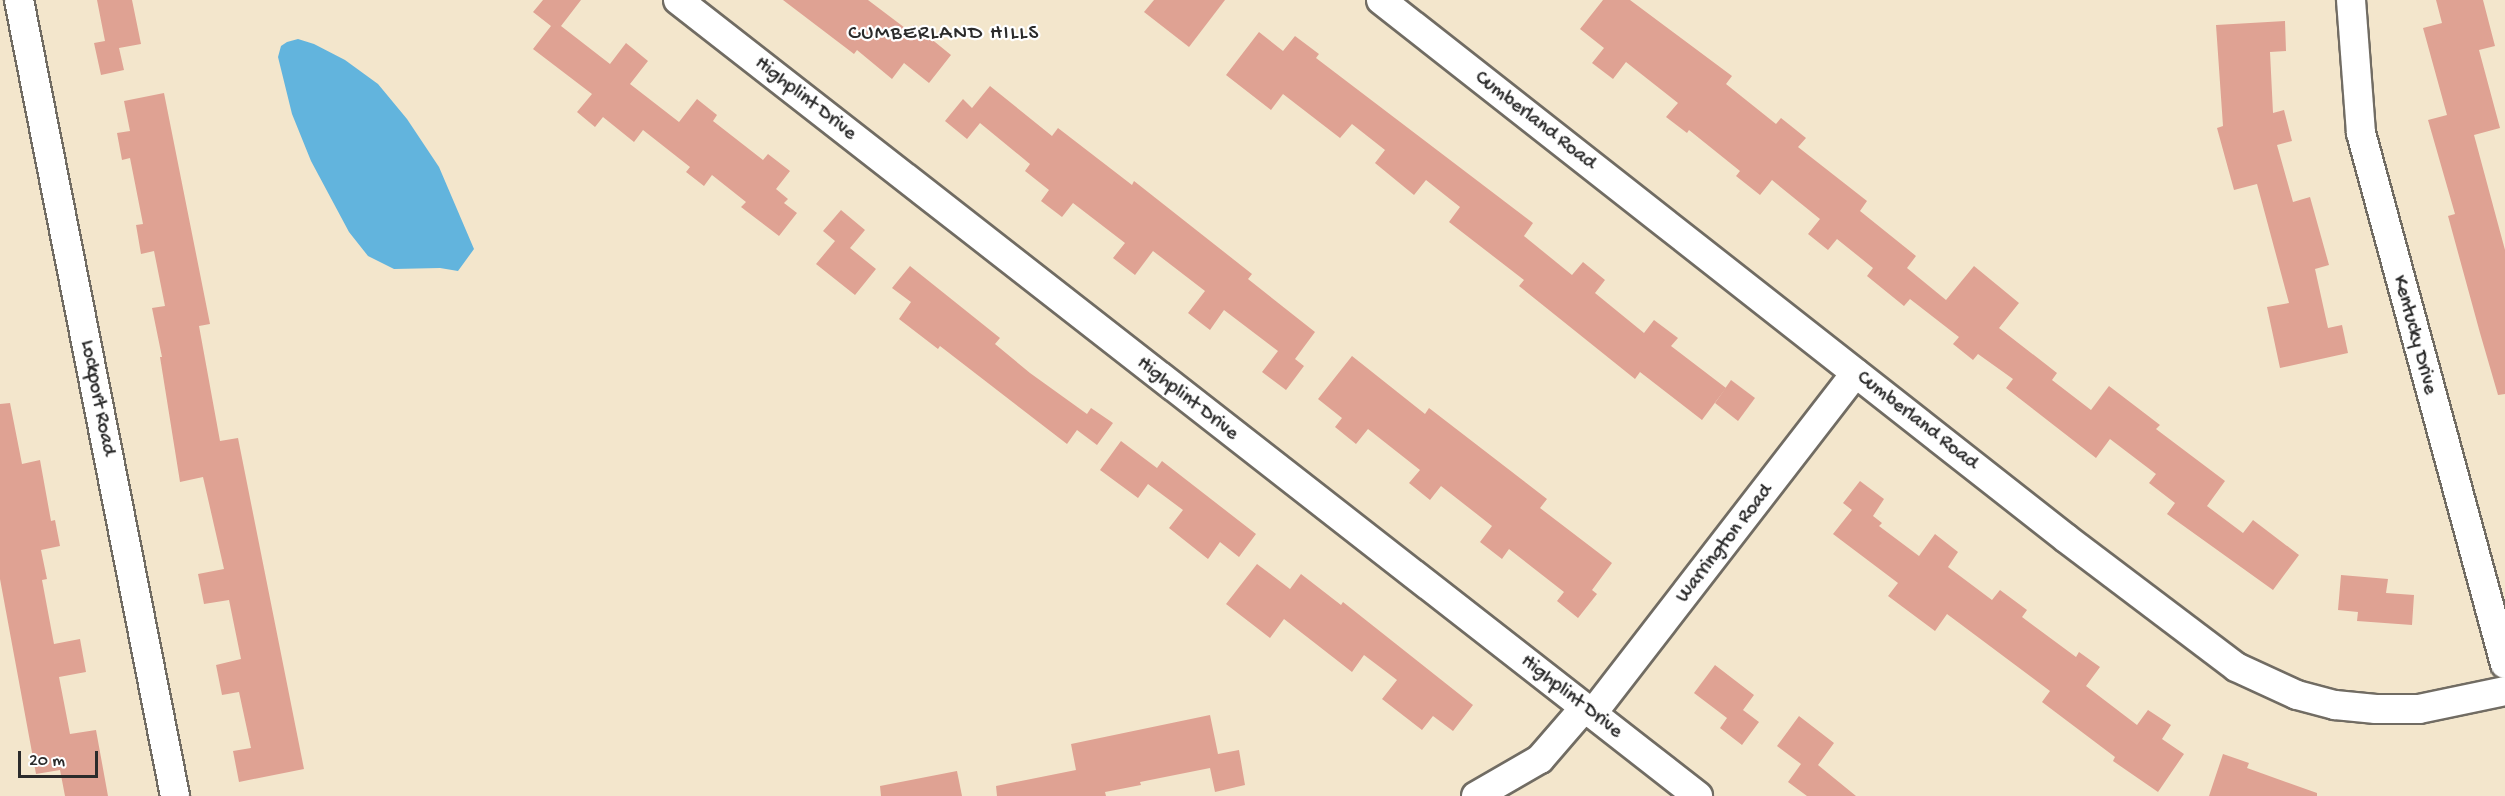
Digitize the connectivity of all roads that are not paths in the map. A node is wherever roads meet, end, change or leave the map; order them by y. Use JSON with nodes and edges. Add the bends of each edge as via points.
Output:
{"nodes":[{"id":1,"x":19,"y":0,"type":"edge"},
{"id":2,"x":678,"y":0,"type":"edge"},
{"id":3,"x":1381,"y":0,"type":"edge"},
{"id":4,"x":2351,"y":0,"type":"edge"},
{"id":5,"x":1856,"y":373,"type":"junction"},
{"id":6,"x":2505,"y":664,"type":"edge"},
{"id":7,"x":2505,"y":691,"type":"edge"},
{"id":8,"x":1588,"y":711,"type":"junction"},
{"id":9,"x":175,"y":796,"type":"edge"},
{"id":10,"x":1476,"y":796,"type":"edge"},
{"id":11,"x":1698,"y":796,"type":"edge"}],
"edges":[{"from":1,"to":9,"type":"street","name":"Lockport Road"},
{"from":2,"to":8,"type":"street","name":"Highplint Drive"},
{"from":3,"to":5,"type":"street","name":"Cumberland Road"},
{"from":4,"to":6,"type":"street","name":"Kentucky Drive","via":[[2361,133]]},
{"from":5,"to":7,"type":"street","name":"Cumberland Road","via":[[2208,648],[2268,683],[2335,705],[2376,709],[2419,709]]},
{"from":5,"to":8,"type":"street","name":"Warrington Road"},
{"from":8,"to":10,"type":"street","name":"Warrington Road","via":[[1540,759]]},
{"from":8,"to":11,"type":"street","name":"Highplint Drive"}]}
